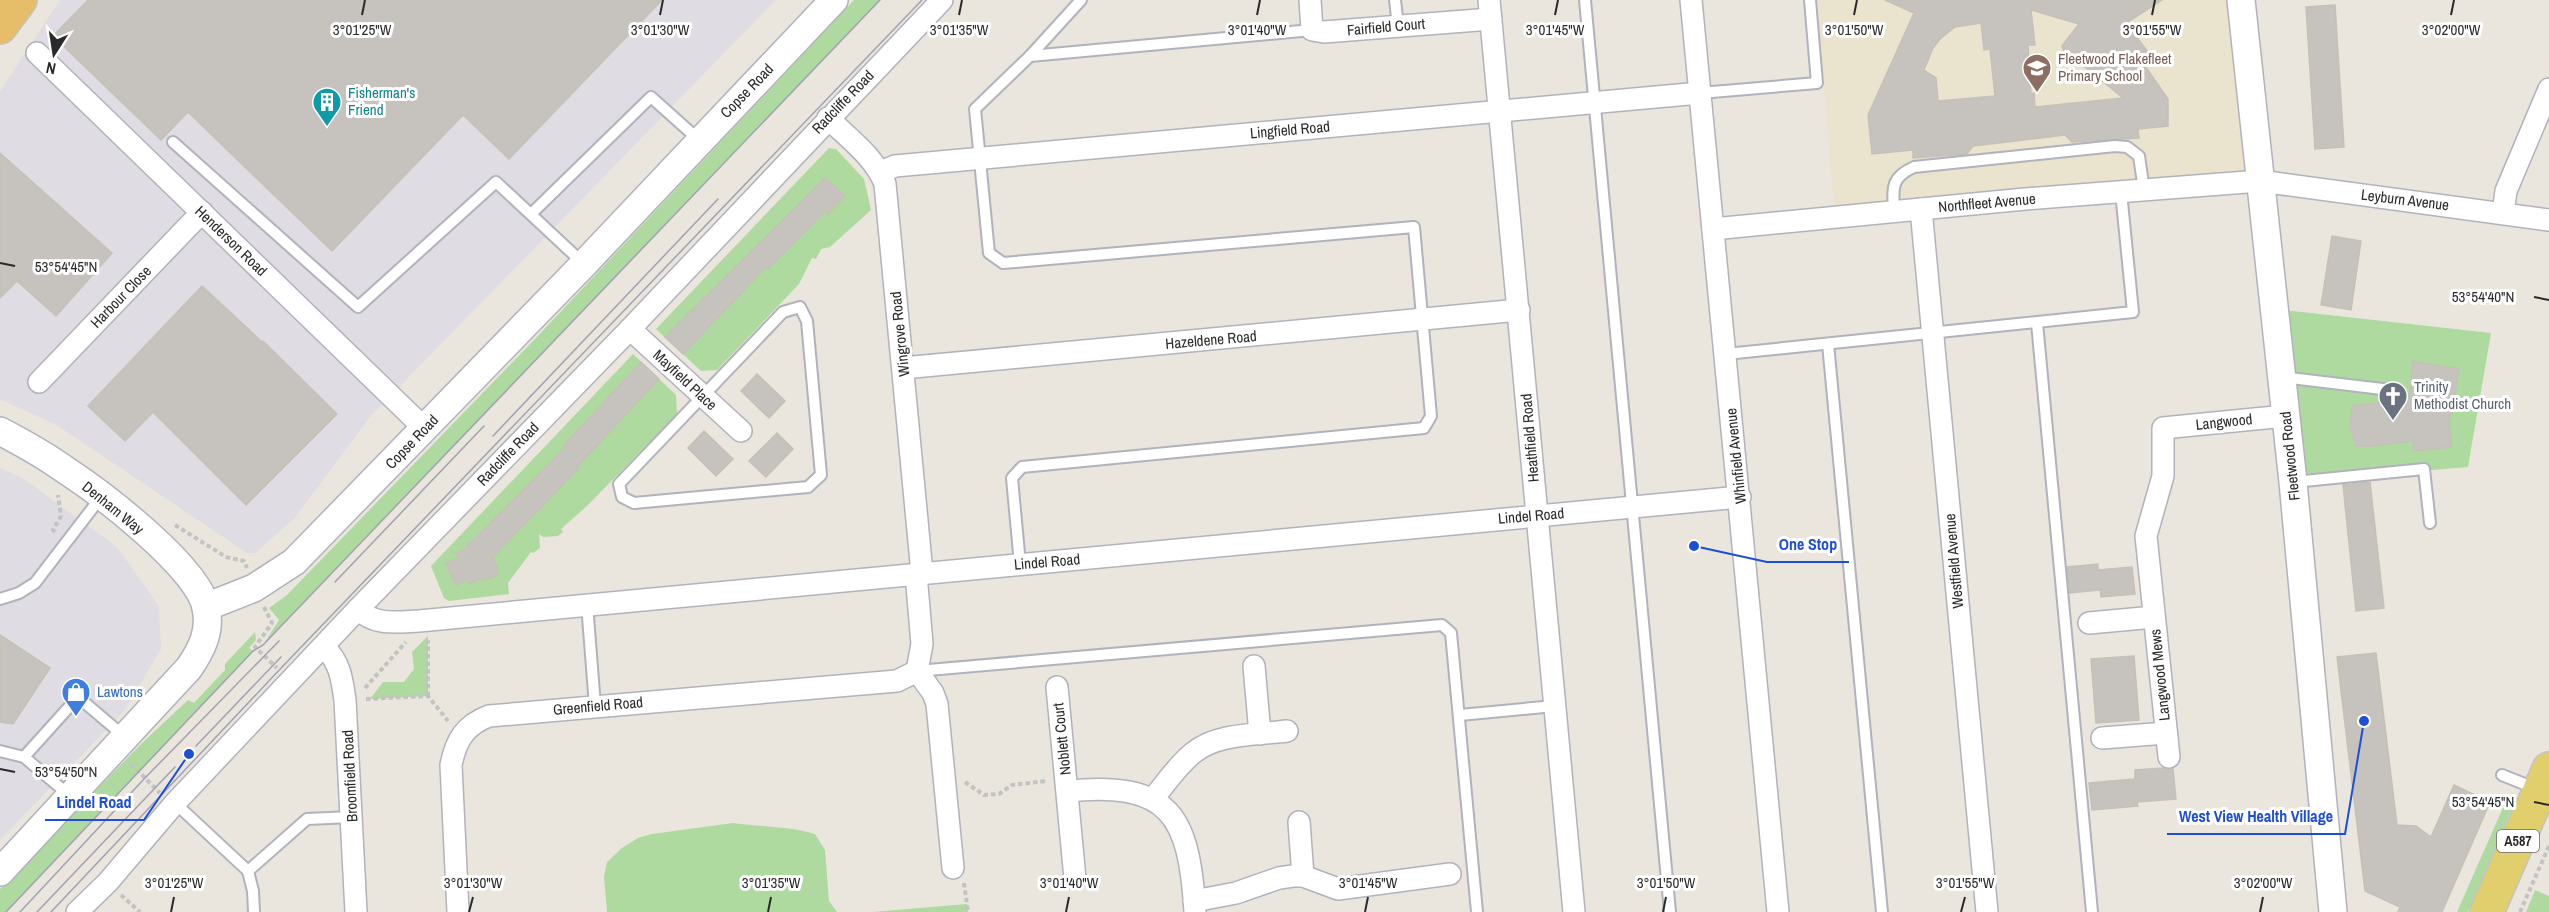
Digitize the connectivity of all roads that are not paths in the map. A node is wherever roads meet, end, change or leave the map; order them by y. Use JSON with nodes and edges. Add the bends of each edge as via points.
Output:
{"nodes":[{"id":1,"x":20,"y":0,"type":"edge"},
{"id":2,"x":834,"y":0,"type":"edge"},
{"id":3,"x":942,"y":0,"type":"edge"},
{"id":4,"x":1081,"y":0,"type":"edge"},
{"id":5,"x":1310,"y":0,"type":"edge"},
{"id":6,"x":1395,"y":0,"type":"edge"},
{"id":7,"x":1585,"y":0,"type":"edge"},
{"id":8,"x":1691,"y":0,"type":"edge"},
{"id":9,"x":1810,"y":0,"type":"edge"},
{"id":10,"x":2241,"y":0,"type":"edge"},
{"id":11,"x":1490,"y":10,"type":"edge"},
{"id":12,"x":1398,"y":26,"type":"junction"},
{"id":13,"x":0,"y":27,"type":"edge"},
{"id":14,"x":1312,"y":30,"type":"junction"},
{"id":15,"x":37,"y":53,"type":"dead end"},
{"id":16,"x":1030,"y":56,"type":"junction"},
{"id":17,"x":2549,"y":89,"type":"edge"},
{"id":18,"x":1700,"y":93,"type":"junction"},
{"id":19,"x":1594,"y":102,"type":"junction"},
{"id":20,"x":1501,"y":111,"type":"junction"},
{"id":21,"x":828,"y":118,"type":"junction"},
{"id":22,"x":700,"y":141,"type":"junction"},
{"id":23,"x":173,"y":142,"type":"dead end"},
{"id":24,"x":981,"y":158,"type":"junction"},
{"id":25,"x":881,"y":172,"type":"junction"},
{"id":26,"x":2260,"y":182,"type":"junction"},
{"id":27,"x":2144,"y":190,"type":"junction"},
{"id":28,"x":2121,"y":192,"type":"junction"},
{"id":29,"x":1920,"y":209,"type":"junction"},
{"id":30,"x":202,"y":212,"type":"junction"},
{"id":31,"x":1894,"y":212,"type":"junction"},
{"id":32,"x":2502,"y":213,"type":"junction"},
{"id":33,"x":531,"y":214,"type":"junction"},
{"id":34,"x":2549,"y":220,"type":"edge"},
{"id":35,"x":1713,"y":229,"type":"junction"},
{"id":36,"x":584,"y":264,"type":"junction"},
{"id":37,"x":1519,"y":310,"type":"junction"},
{"id":38,"x":1423,"y":320,"type":"junction"},
{"id":39,"x":2037,"y":323,"type":"junction"},
{"id":40,"x":630,"y":329,"type":"junction"},
{"id":41,"x":1932,"y":332,"type":"junction"},
{"id":42,"x":1828,"y":344,"type":"junction"},
{"id":43,"x":1726,"y":354,"type":"junction"},
{"id":44,"x":903,"y":368,"type":"junction"},
{"id":45,"x":2281,"y":377,"type":"junction"},
{"id":46,"x":39,"y":382,"type":"dead end"},
{"id":47,"x":2399,"y":392,"type":"dead end"},
{"id":48,"x":702,"y":395,"type":"junction"},
{"id":49,"x":2285,"y":416,"type":"junction"},
{"id":50,"x":2163,"y":428,"type":"joint"},
{"id":51,"x":425,"y":429,"type":"junction"},
{"id":52,"x":0,"y":431,"type":"edge"},
{"id":53,"x":741,"y":431,"type":"dead end"},
{"id":54,"x":2293,"y":482,"type":"junction"},
{"id":55,"x":101,"y":497,"type":"junction"},
{"id":56,"x":1740,"y":497,"type":"junction"},
{"id":57,"x":1632,"y":506,"type":"junction"},
{"id":58,"x":1536,"y":516,"type":"junction"},
{"id":59,"x":2430,"y":523,"type":"dead end"},
{"id":60,"x":1020,"y":564,"type":"junction"},
{"id":61,"x":919,"y":573,"type":"junction"},
{"id":62,"x":0,"y":599,"type":"edge"},
{"id":63,"x":587,"y":604,"type":"junction"},
{"id":64,"x":206,"y":607,"type":"junction"},
{"id":65,"x":358,"y":609,"type":"junction"},
{"id":66,"x":2154,"y":617,"type":"junction"},
{"id":67,"x":2089,"y":623,"type":"dead end"},
{"id":68,"x":324,"y":646,"type":"junction"},
{"id":69,"x":1254,"y":666,"type":"dead end"},
{"id":70,"x":917,"y":671,"type":"junction"},
{"id":71,"x":1057,"y":687,"type":"dead end"},
{"id":72,"x":595,"y":706,"type":"junction"},
{"id":73,"x":1554,"y":706,"type":"junction"},
{"id":74,"x":1460,"y":715,"type":"junction"},
{"id":75,"x":1287,"y":731,"type":"dead end"},
{"id":76,"x":2166,"y":732,"type":"junction"},
{"id":77,"x":1260,"y":734,"type":"junction"},
{"id":78,"x":2102,"y":738,"type":"dead end"},
{"id":79,"x":121,"y":742,"type":"junction"},
{"id":80,"x":0,"y":751,"type":"edge"},
{"id":81,"x":24,"y":757,"type":"junction"},
{"id":82,"x":2169,"y":757,"type":"dead end"},
{"id":83,"x":2502,"y":775,"type":"dead end"},
{"id":84,"x":2544,"y":780,"type":"edge"},
{"id":85,"x":1067,"y":785,"type":"junction"},
{"id":86,"x":72,"y":797,"type":"junction"},
{"id":87,"x":1153,"y":799,"type":"junction"},
{"id":88,"x":175,"y":803,"type":"junction"},
{"id":89,"x":352,"y":817,"type":"junction"},
{"id":90,"x":1299,"y":822,"type":"dead end"},
{"id":91,"x":953,"y":868,"type":"dead end"},
{"id":92,"x":248,"y":871,"type":"junction"},
{"id":93,"x":0,"y":872,"type":"edge"},
{"id":94,"x":1450,"y":873,"type":"dead end"},
{"id":95,"x":1303,"y":876,"type":"junction"},
{"id":96,"x":1075,"y":879,"type":"dead end"},
{"id":97,"x":1194,"y":906,"type":"edge"},
{"id":98,"x":77,"y":912,"type":"edge"},
{"id":99,"x":254,"y":912,"type":"edge"},
{"id":100,"x":356,"y":912,"type":"edge"},
{"id":101,"x":458,"y":912,"type":"edge"},
{"id":102,"x":1477,"y":912,"type":"edge"},
{"id":103,"x":1574,"y":912,"type":"edge"},
{"id":104,"x":1670,"y":912,"type":"edge"},
{"id":105,"x":1778,"y":912,"type":"edge"},
{"id":106,"x":1882,"y":912,"type":"edge"},
{"id":107,"x":1987,"y":912,"type":"edge"},
{"id":108,"x":2092,"y":912,"type":"edge"},
{"id":109,"x":2333,"y":912,"type":"edge"},
{"id":110,"x":2487,"y":912,"type":"edge"}],
"edges":[{"from":1,"to":13,"type":"highway"},
{"from":2,"to":22,"type":"street","name":"Copse Road"},
{"from":3,"to":21,"type":"street","name":"Radcliffe Road"},
{"from":4,"to":16,"type":"lane"},
{"from":5,"to":14,"type":"street"},
{"from":6,"to":12,"type":"lane"},
{"from":7,"to":19,"type":"lane"},
{"from":8,"to":18,"type":"street","name":"Whinfield Avenue"},
{"from":9,"to":18,"type":"lane","via":[[1817,83]]},
{"from":10,"to":26,"type":"street","name":"Fleetwood Road"},
{"from":11,"to":12,"type":"street","name":"Fairfield Court"},
{"from":11,"to":20,"type":"street","name":"Heathfield Road"},
{"from":12,"to":14,"type":"street","name":"Fairfield Court"},
{"from":14,"to":16,"type":"lane"},
{"from":15,"to":30,"type":"street","name":"Henderson Road"},
{"from":16,"to":24,"type":"lane","via":[[975,109]]},
{"from":17,"to":32,"type":"street","via":[[2506,190]]},
{"from":18,"to":19,"type":"street","name":"Lingfield Road"},
{"from":18,"to":35,"type":"street","name":"Whinfield Avenue"},
{"from":19,"to":20,"type":"street","name":"Lingfield Road"},
{"from":19,"to":57,"type":"lane"},
{"from":20,"to":24,"type":"street","name":"Lingfield Road"},
{"from":20,"to":37,"type":"street","name":"Heathfield Road"},
{"from":21,"to":25,"type":"street"},
{"from":21,"to":40,"type":"street","name":"Radcliffe Road"},
{"from":22,"to":33,"type":"lane","via":[[651,97]]},
{"from":22,"to":36,"type":"street","name":"Copse Road"},
{"from":23,"to":33,"type":"lane","via":[[358,307],[496,182]]},
{"from":24,"to":25,"type":"street","name":"Lingfield Road","via":[[895,166]]},
{"from":24,"to":38,"type":"lane","via":[[989,253],[1004,263],[1414,227]]},
{"from":25,"to":44,"type":"street","name":"Wingrove Road"},
{"from":26,"to":27,"type":"street","name":"Northfleet Avenue"},
{"from":26,"to":32,"type":"street","name":"Leyburn Avenue"},
{"from":26,"to":45,"type":"street","name":"Fleetwood Road"},
{"from":27,"to":28,"type":"street","name":"Northfleet Avenue"},
{"from":27,"to":31,"type":"lane","via":[[2139,156],[2127,147],[2115,146],[1914,167],[1894,182]]},
{"from":28,"to":29,"type":"street","name":"Northfleet Avenue"},
{"from":28,"to":39,"type":"lane","via":[[2133,312]]},
{"from":29,"to":31,"type":"street","name":"Northfleet Avenue"},
{"from":29,"to":41,"type":"street","name":"Westfield Avenue"},
{"from":30,"to":46,"type":"street","name":"Harbour Close"},
{"from":30,"to":51,"type":"street","name":"Henderson Road"},
{"from":31,"to":35,"type":"street","name":"Northfleet Avenue"},
{"from":32,"to":34,"type":"street","name":"Leyburn Avenue"},
{"from":33,"to":36,"type":"lane"},
{"from":35,"to":43,"type":"street","name":"Whinfield Avenue"},
{"from":36,"to":51,"type":"street","name":"Copse Road"},
{"from":37,"to":38,"type":"street","name":"Hazeldene Road"},
{"from":37,"to":58,"type":"street","name":"Heathfield Road"},
{"from":38,"to":44,"type":"street","name":"Hazeldene Road"},
{"from":38,"to":60,"type":"lane","via":[[1431,416],[1424,428],[1022,467],[1012,478]]},
{"from":39,"to":41,"type":"lane"},
{"from":39,"to":108,"type":"lane"},
{"from":40,"to":48,"type":"street","name":"Mayfield Place"},
{"from":40,"to":65,"type":"street","name":"Radcliffe Road"},
{"from":41,"to":42,"type":"lane"},
{"from":41,"to":107,"type":"street","name":"Westfield Avenue"},
{"from":42,"to":43,"type":"lane"},
{"from":42,"to":106,"type":"lane"},
{"from":43,"to":56,"type":"street","name":"Whinfield Avenue"},
{"from":44,"to":61,"type":"street","name":"Wingrove Road"},
{"from":45,"to":47,"type":"lane"},
{"from":45,"to":49,"type":"street","name":"Fleetwood Road"},
{"from":48,"to":48,"type":"lane","via":[[619,484],[622,497],[634,503],[808,487],[821,475],[807,321],[800,307],[783,312]]},
{"from":48,"to":53,"type":"street","name":"Mayfield Place"},
{"from":49,"to":50,"type":"street","name":"Langwood"},
{"from":49,"to":54,"type":"street","name":"Fleetwood Road"},
{"from":50,"to":66,"type":"street","name":"Langwood Mews","via":[[2163,476],[2146,536]]},
{"from":51,"to":64,"type":"street","name":"Copse Road","via":[[294,562],[254,588]]},
{"from":52,"to":55,"type":"street","name":"Denham Way","via":[[67,471]]},
{"from":54,"to":59,"type":"lane","via":[[2424,469]]},
{"from":54,"to":109,"type":"street","name":"Fleetwood Road"},
{"from":55,"to":62,"type":"lane","via":[[35,583]]},
{"from":55,"to":64,"type":"street","name":"Denham Way","via":[[168,553],[195,585]]},
{"from":56,"to":57,"type":"street","name":"Lindel Road"},
{"from":56,"to":105,"type":"street","name":"Whinfield Avenue"},
{"from":57,"to":58,"type":"street","name":"Lindel Road"},
{"from":57,"to":104,"type":"lane"},
{"from":58,"to":60,"type":"street","name":"Lindel Road"},
{"from":58,"to":73,"type":"street","name":"Heathfield Road"},
{"from":60,"to":61,"type":"street","name":"Lindel Road"},
{"from":61,"to":63,"type":"street","name":"Lindel Road"},
{"from":61,"to":70,"type":"street","via":[[922,644]]},
{"from":63,"to":65,"type":"street","name":"Lindel Road","via":[[386,622],[367,618]]},
{"from":63,"to":72,"type":"lane"},
{"from":64,"to":79,"type":"street","via":[[208,631],[200,651]]},
{"from":65,"to":68,"type":"street","name":"Radcliffe Road"},
{"from":66,"to":67,"type":"street","name":"Langwood Mews"},
{"from":66,"to":76,"type":"street","name":"Langwood Mews"},
{"from":68,"to":88,"type":"street","name":"Radcliffe Road"},
{"from":68,"to":89,"type":"street","name":"Broomfield Road","via":[[333,655],[350,700]]},
{"from":69,"to":77,"type":"street"},
{"from":70,"to":72,"type":"street","name":"Greenfield Road","via":[[897,681]]},
{"from":70,"to":74,"type":"lane","via":[[1442,625],[1451,633]]},
{"from":70,"to":91,"type":"street","via":[[937,704]]},
{"from":71,"to":85,"type":"street","name":"Noblett Court"},
{"from":72,"to":101,"type":"street","name":"Greenfield Road","via":[[489,716],[476,721],[462,734],[453,753],[450,776]]},
{"from":73,"to":74,"type":"lane"},
{"from":73,"to":103,"type":"street","name":"Heathfield Road"},
{"from":74,"to":102,"type":"lane"},
{"from":75,"to":77,"type":"street"},
{"from":76,"to":78,"type":"street","name":"Langwood Mews"},
{"from":76,"to":82,"type":"street","name":"Langwood Mews"},
{"from":77,"to":87,"type":"street","via":[[1206,745],[1182,764]]},
{"from":79,"to":81,"type":"lane","via":[[78,697]]},
{"from":79,"to":86,"type":"street"},
{"from":80,"to":81,"type":"lane"},
{"from":81,"to":86,"type":"lane"},
{"from":83,"to":84,"type":"lane"},
{"from":84,"to":110,"type":"main road","number":"A587"},
{"from":85,"to":87,"type":"street","via":[[1133,792]]},
{"from":85,"to":96,"type":"street","name":"Noblett Court"},
{"from":86,"to":93,"type":"street"},
{"from":87,"to":97,"type":"street","via":[[1179,825],[1186,841]]},
{"from":88,"to":92,"type":"lane"},
{"from":88,"to":98,"type":"street","name":"Radcliffe Road"},
{"from":89,"to":92,"type":"lane","via":[[307,819]]},
{"from":89,"to":100,"type":"street","name":"Broomfield Road"},
{"from":90,"to":95,"type":"street"},
{"from":92,"to":99,"type":"lane"},
{"from":94,"to":95,"type":"street","via":[[1338,890]]},
{"from":95,"to":97,"type":"street","via":[[1279,878]]}]}
